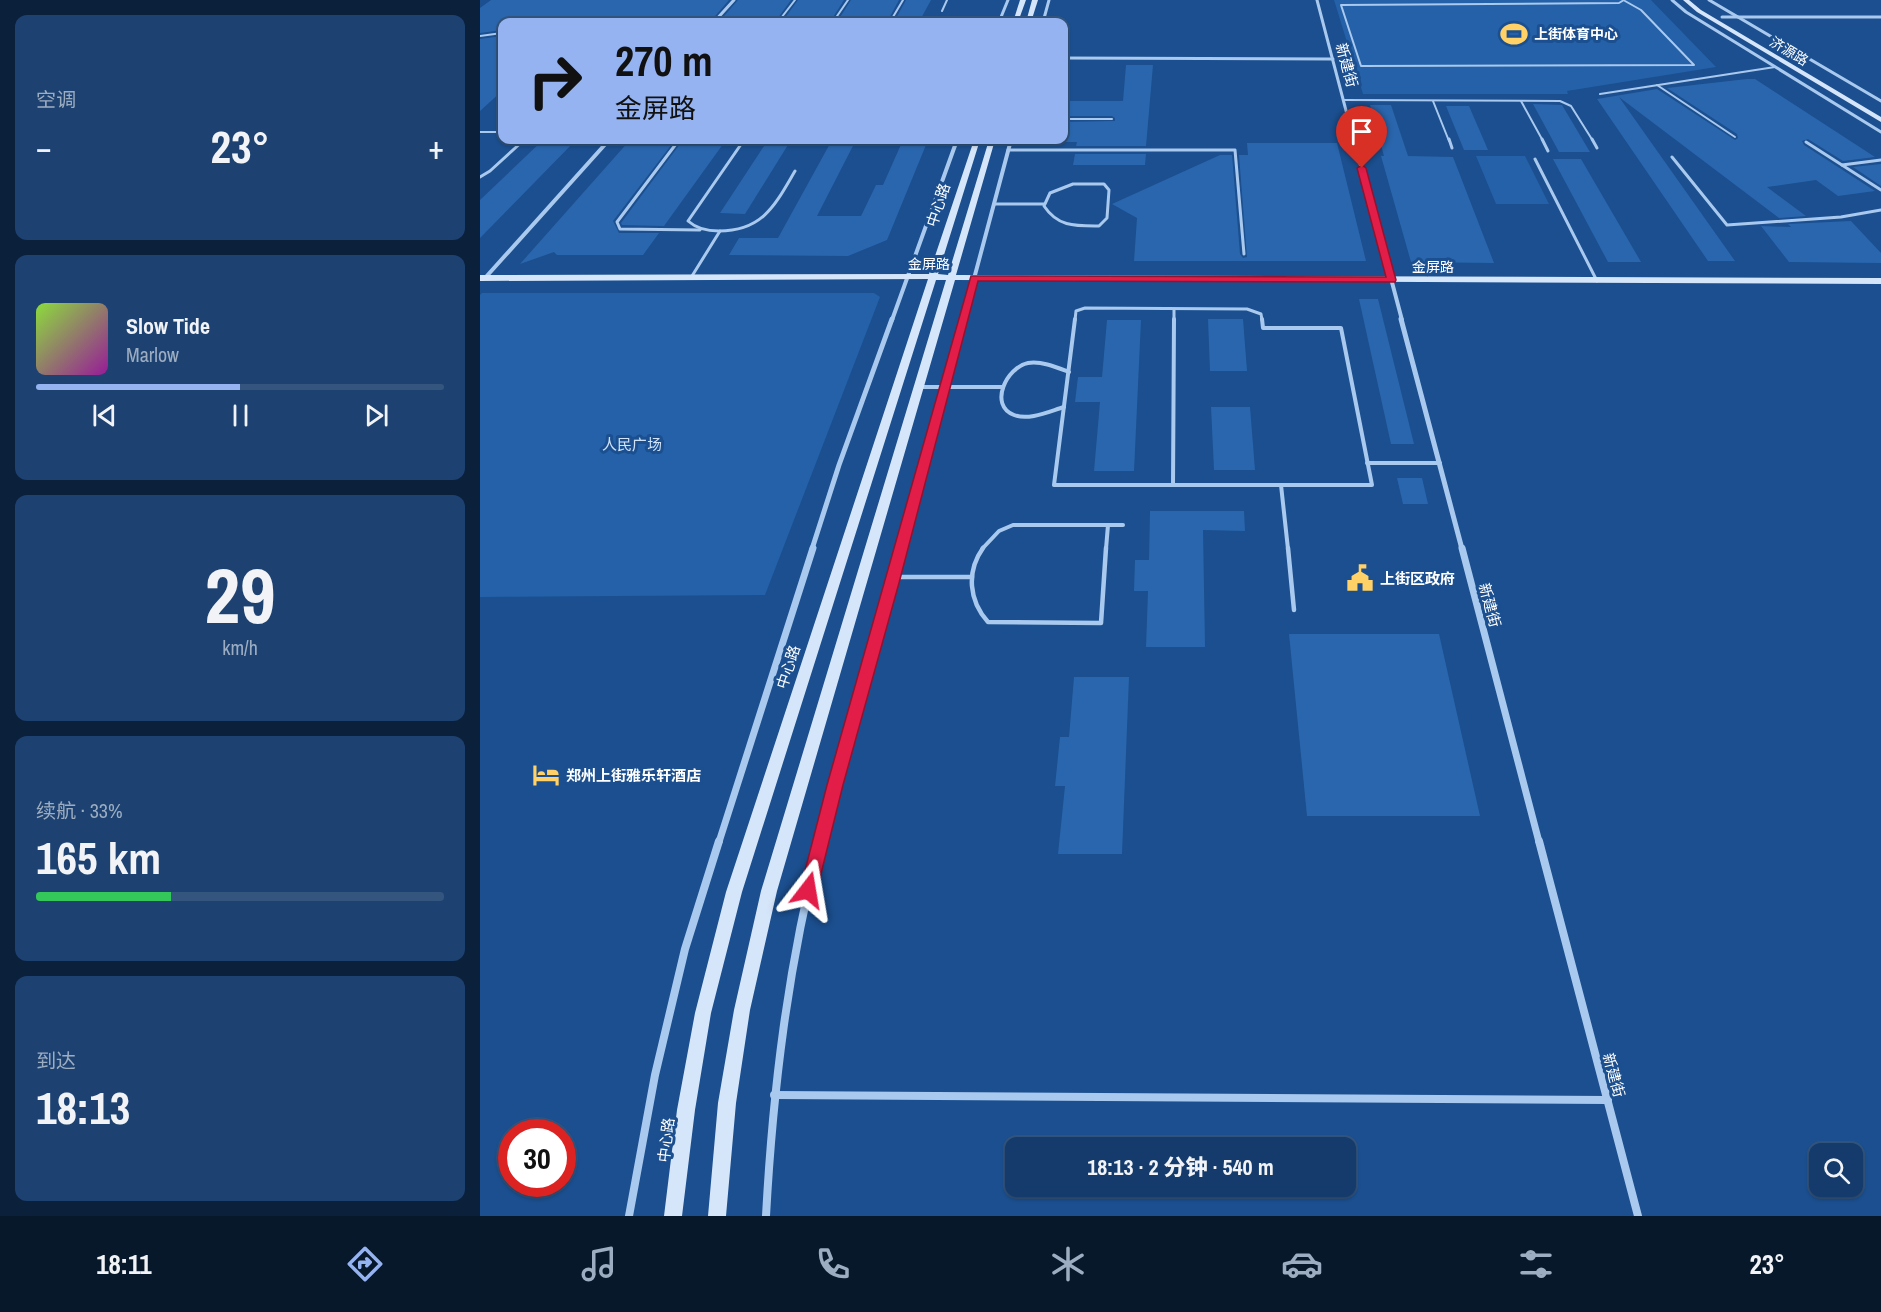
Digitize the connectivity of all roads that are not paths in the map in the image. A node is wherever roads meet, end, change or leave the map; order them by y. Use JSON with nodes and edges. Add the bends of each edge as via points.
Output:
{"nodes":[{"id":1,"x":734,"y":0,"type":"edge"},
{"id":2,"x":795,"y":0,"type":"edge"},
{"id":3,"x":848,"y":0,"type":"edge"},
{"id":4,"x":903,"y":0,"type":"edge"},
{"id":5,"x":947,"y":0,"type":"edge"},
{"id":6,"x":1008,"y":0,"type":"edge"},
{"id":7,"x":1023,"y":0,"type":"edge"},
{"id":8,"x":1035,"y":0,"type":"edge"},
{"id":9,"x":1049,"y":0,"type":"edge"},
{"id":10,"x":1317,"y":0,"type":"edge"},
{"id":11,"x":1672,"y":0,"type":"edge"},
{"id":12,"x":1686,"y":0,"type":"edge"},
{"id":13,"x":1698,"y":0,"type":"edge"},
{"id":14,"x":1708,"y":0,"type":"edge"},
{"id":15,"x":1625,"y":1,"type":"edge"},
{"id":16,"x":1480,"y":2,"type":"edge"},
{"id":17,"x":942,"y":11,"type":"dead end"},
{"id":18,"x":1722,"y":17,"type":"junction"},
{"id":19,"x":1737,"y":17,"type":"junction"},
{"id":20,"x":1881,"y":17,"type":"edge"},
{"id":21,"x":718,"y":18,"type":"edge"},
{"id":22,"x":781,"y":18,"type":"edge"},
{"id":23,"x":836,"y":18,"type":"edge"},
{"id":24,"x":892,"y":18,"type":"edge"},
{"id":25,"x":1001,"y":18,"type":"edge"},
{"id":26,"x":1016,"y":18,"type":"edge"},
{"id":27,"x":1029,"y":18,"type":"edge"},
{"id":28,"x":1044,"y":18,"type":"edge"},
{"id":29,"x":498,"y":34,"type":"edge"},
{"id":30,"x":480,"y":36,"type":"edge"},
{"id":31,"x":1068,"y":58,"type":"edge"},
{"id":32,"x":1333,"y":59,"type":"junction"},
{"id":33,"x":1775,"y":67,"type":"junction"},
{"id":34,"x":1657,"y":85,"type":"junction"},
{"id":35,"x":1600,"y":94,"type":"dead end"},
{"id":36,"x":1344,"y":100,"type":"junction"},
{"id":37,"x":1433,"y":101,"type":"junction"},
{"id":38,"x":1521,"y":101,"type":"junction"},
{"id":39,"x":1881,"y":101,"type":"edge"},
{"id":40,"x":1881,"y":112,"type":"edge"},
{"id":41,"x":1068,"y":119,"type":"edge"},
{"id":42,"x":1112,"y":119,"type":"dead end"},
{"id":43,"x":1881,"y":120,"type":"edge"},
{"id":44,"x":480,"y":132,"type":"edge"},
{"id":45,"x":498,"y":132,"type":"edge"},
{"id":46,"x":1881,"y":132,"type":"edge"},
{"id":47,"x":1735,"y":137,"type":"dead end"},
{"id":48,"x":1806,"y":142,"type":"dead end"},
{"id":49,"x":520,"y":144,"type":"edge"},
{"id":50,"x":605,"y":144,"type":"edge"},
{"id":51,"x":676,"y":144,"type":"edge"},
{"id":52,"x":741,"y":144,"type":"edge"},
{"id":53,"x":956,"y":144,"type":"edge"},
{"id":54,"x":976,"y":144,"type":"edge"},
{"id":55,"x":991,"y":144,"type":"edge"},
{"id":56,"x":1010,"y":144,"type":"edge"},
{"id":57,"x":1452,"y":148,"type":"dead end"},
{"id":58,"x":1597,"y":148,"type":"dead end"},
{"id":59,"x":1008,"y":150,"type":"junction"},
{"id":60,"x":1548,"y":151,"type":"dead end"},
{"id":61,"x":1672,"y":157,"type":"dead end"},
{"id":62,"x":1535,"y":159,"type":"dead end"},
{"id":63,"x":1881,"y":160,"type":"edge"},
{"id":64,"x":1842,"y":165,"type":"junction"},
{"id":65,"x":795,"y":171,"type":"dead end"},
{"id":66,"x":480,"y":177,"type":"edge"},
{"id":67,"x":1881,"y":190,"type":"edge"},
{"id":68,"x":994,"y":204,"type":"junction"},
{"id":69,"x":1044,"y":204,"type":"junction"},
{"id":70,"x":1881,"y":210,"type":"edge"},
{"id":71,"x":704,"y":230,"type":"junction"},
{"id":72,"x":720,"y":231,"type":"junction"},
{"id":73,"x":1244,"y":254,"type":"dead end"},
{"id":74,"x":692,"y":276,"type":"junction"},
{"id":75,"x":482,"y":278,"type":"edge"},
{"id":76,"x":907,"y":278,"type":"junction"},
{"id":77,"x":932,"y":278,"type":"junction"},
{"id":78,"x":951,"y":278,"type":"junction"},
{"id":79,"x":974,"y":278,"type":"junction"},
{"id":80,"x":1391,"y":280,"type":"junction"},
{"id":81,"x":1596,"y":281,"type":"junction"},
{"id":82,"x":1881,"y":281,"type":"edge"},
{"id":83,"x":1174,"y":309,"type":"junction"},
{"id":84,"x":1069,"y":372,"type":"junction"},
{"id":85,"x":918,"y":387,"type":"junction"},
{"id":86,"x":944,"y":387,"type":"junction"},
{"id":87,"x":1003,"y":387,"type":"junction"},
{"id":88,"x":1064,"y":407,"type":"junction"},
{"id":89,"x":1367,"y":463,"type":"junction"},
{"id":90,"x":1440,"y":463,"type":"junction"},
{"id":91,"x":1173,"y":485,"type":"junction"},
{"id":92,"x":1281,"y":485,"type":"junction"},
{"id":93,"x":1108,"y":525,"type":"junction"},
{"id":94,"x":1124,"y":525,"type":"dead end"},
{"id":95,"x":894,"y":577,"type":"junction"},
{"id":96,"x":972,"y":577,"type":"junction"},
{"id":97,"x":1294,"y":610,"type":"dead end"},
{"id":98,"x":774,"y":1095,"type":"junction"},
{"id":99,"x":1608,"y":1100,"type":"junction"},
{"id":100,"x":629,"y":1216,"type":"edge"},
{"id":101,"x":673,"y":1216,"type":"edge"},
{"id":102,"x":717,"y":1216,"type":"edge"},
{"id":103,"x":766,"y":1216,"type":"edge"},
{"id":104,"x":1638,"y":1216,"type":"edge"}],
"edges":[{"from":1,"to":21,"type":"street"},
{"from":2,"to":22,"type":"lane"},
{"from":3,"to":23,"type":"lane"},
{"from":4,"to":24,"type":"lane"},
{"from":5,"to":17,"type":"lane"},
{"from":6,"to":25,"type":"street"},
{"from":7,"to":26,"type":"main road"},
{"from":8,"to":27,"type":"main road"},
{"from":9,"to":28,"type":"street"},
{"from":10,"to":32,"type":"street","name":"新建街"},
{"from":11,"to":33,"type":"street"},
{"from":12,"to":43,"type":"main road","name":"济源路"},
{"from":13,"to":18,"type":"main road","name":"济源路"},
{"from":14,"to":19,"type":"street"},
{"from":15,"to":16,"type":"lane"},
{"from":15,"to":16,"type":"lane","via":[[1641,10],[1694,65],[1361,66],[1341,5]]},
{"from":18,"to":19,"type":"street"},
{"from":18,"to":40,"type":"main road","name":"济源路"},
{"from":19,"to":20,"type":"street"},
{"from":19,"to":39,"type":"street"},
{"from":29,"to":30,"type":"lane"},
{"from":31,"to":32,"type":"street"},
{"from":32,"to":36,"type":"street","name":"新建街"},
{"from":33,"to":34,"type":"lane"},
{"from":33,"to":46,"type":"street"},
{"from":34,"to":35,"type":"lane"},
{"from":34,"to":47,"type":"lane"},
{"from":36,"to":37,"type":"lane"},
{"from":36,"to":80,"type":"street","name":"新建街"},
{"from":37,"to":38,"type":"lane"},
{"from":37,"to":57,"type":"lane"},
{"from":38,"to":58,"type":"lane","via":[[1568,103]]},
{"from":38,"to":60,"type":"lane"},
{"from":41,"to":42,"type":"lane"},
{"from":44,"to":45,"type":"lane"},
{"from":48,"to":64,"type":"lane"},
{"from":49,"to":66,"type":"lane"},
{"from":50,"to":75,"type":"street"},
{"from":51,"to":71,"type":"lane","via":[[616,222],[620,229],[635,231]]},
{"from":52,"to":71,"type":"lane","via":[[688,221]]},
{"from":53,"to":76,"type":"street"},
{"from":54,"to":77,"type":"main road","name":"中心路"},
{"from":55,"to":78,"type":"main road"},
{"from":56,"to":59,"type":"street"},
{"from":59,"to":68,"type":"street"},
{"from":59,"to":73,"type":"lane","via":[[1235,150]]},
{"from":61,"to":70,"type":"lane","via":[[1727,225]]},
{"from":62,"to":81,"type":"lane"},
{"from":63,"to":64,"type":"lane"},
{"from":64,"to":67,"type":"lane"},
{"from":65,"to":72,"type":"lane","via":[[765,217],[754,226]]},
{"from":68,"to":69,"type":"lane"},
{"from":68,"to":79,"type":"street"},
{"from":69,"to":69,"type":"lane","via":[[1050,193],[1073,184],[1104,184],[1109,190],[1107,218],[1099,226],[1067,226],[1054,220]]},
{"from":71,"to":72,"type":"lane"},
{"from":72,"to":74,"type":"lane"},
{"from":74,"to":75,"type":"main road","name":"金屏路"},
{"from":74,"to":76,"type":"main road","name":"金屏路"},
{"from":76,"to":77,"type":"main road","name":"金屏路"},
{"from":76,"to":100,"type":"street","via":[[839,465],[685,949],[655,1075]]},
{"from":77,"to":78,"type":"main road","name":"金屏路"},
{"from":77,"to":101,"type":"main road","name":"中心路","via":[[734,892],[703,1014]]},
{"from":78,"to":79,"type":"main road","name":"金屏路"},
{"from":78,"to":85,"type":"main road"},
{"from":79,"to":80,"type":"main road","name":"金屏路"},
{"from":79,"to":86,"type":"street"},
{"from":80,"to":81,"type":"main road","name":"金屏路"},
{"from":80,"to":90,"type":"street","name":"新建街"},
{"from":81,"to":82,"type":"main road","name":"金屏路"},
{"from":83,"to":84,"type":"lane","via":[[1076,311]]},
{"from":83,"to":89,"type":"lane","via":[[1247,309],[1262,314],[1263,328],[1341,328]]},
{"from":83,"to":91,"type":"lane"},
{"from":84,"to":87,"type":"lane","via":[[1030,362],[1012,371]]},
{"from":84,"to":88,"type":"lane"},
{"from":85,"to":86,"type":"lane"},
{"from":85,"to":102,"type":"main road","via":[[769,891],[742,1010],[727,1103]]},
{"from":86,"to":87,"type":"lane"},
{"from":86,"to":95,"type":"street"},
{"from":87,"to":88,"type":"lane","via":[[1004,405],[1015,416]]},
{"from":88,"to":91,"type":"lane","via":[[1054,485]]},
{"from":89,"to":90,"type":"lane"},
{"from":89,"to":92,"type":"lane","via":[[1372,485]]},
{"from":90,"to":99,"type":"street","name":"新建街"},
{"from":91,"to":92,"type":"lane"},
{"from":92,"to":97,"type":"lane"},
{"from":93,"to":94,"type":"lane"},
{"from":93,"to":96,"type":"lane","via":[[1005,526],[981,550]]},
{"from":93,"to":96,"type":"lane","via":[[1101,623],[988,622],[974,606]]},
{"from":95,"to":96,"type":"lane"},
{"from":95,"to":98,"type":"street","via":[[808,890],[785,1005]]},
{"from":98,"to":99,"type":"street"},
{"from":98,"to":103,"type":"street"},
{"from":99,"to":104,"type":"street","name":"新建街"}]}
